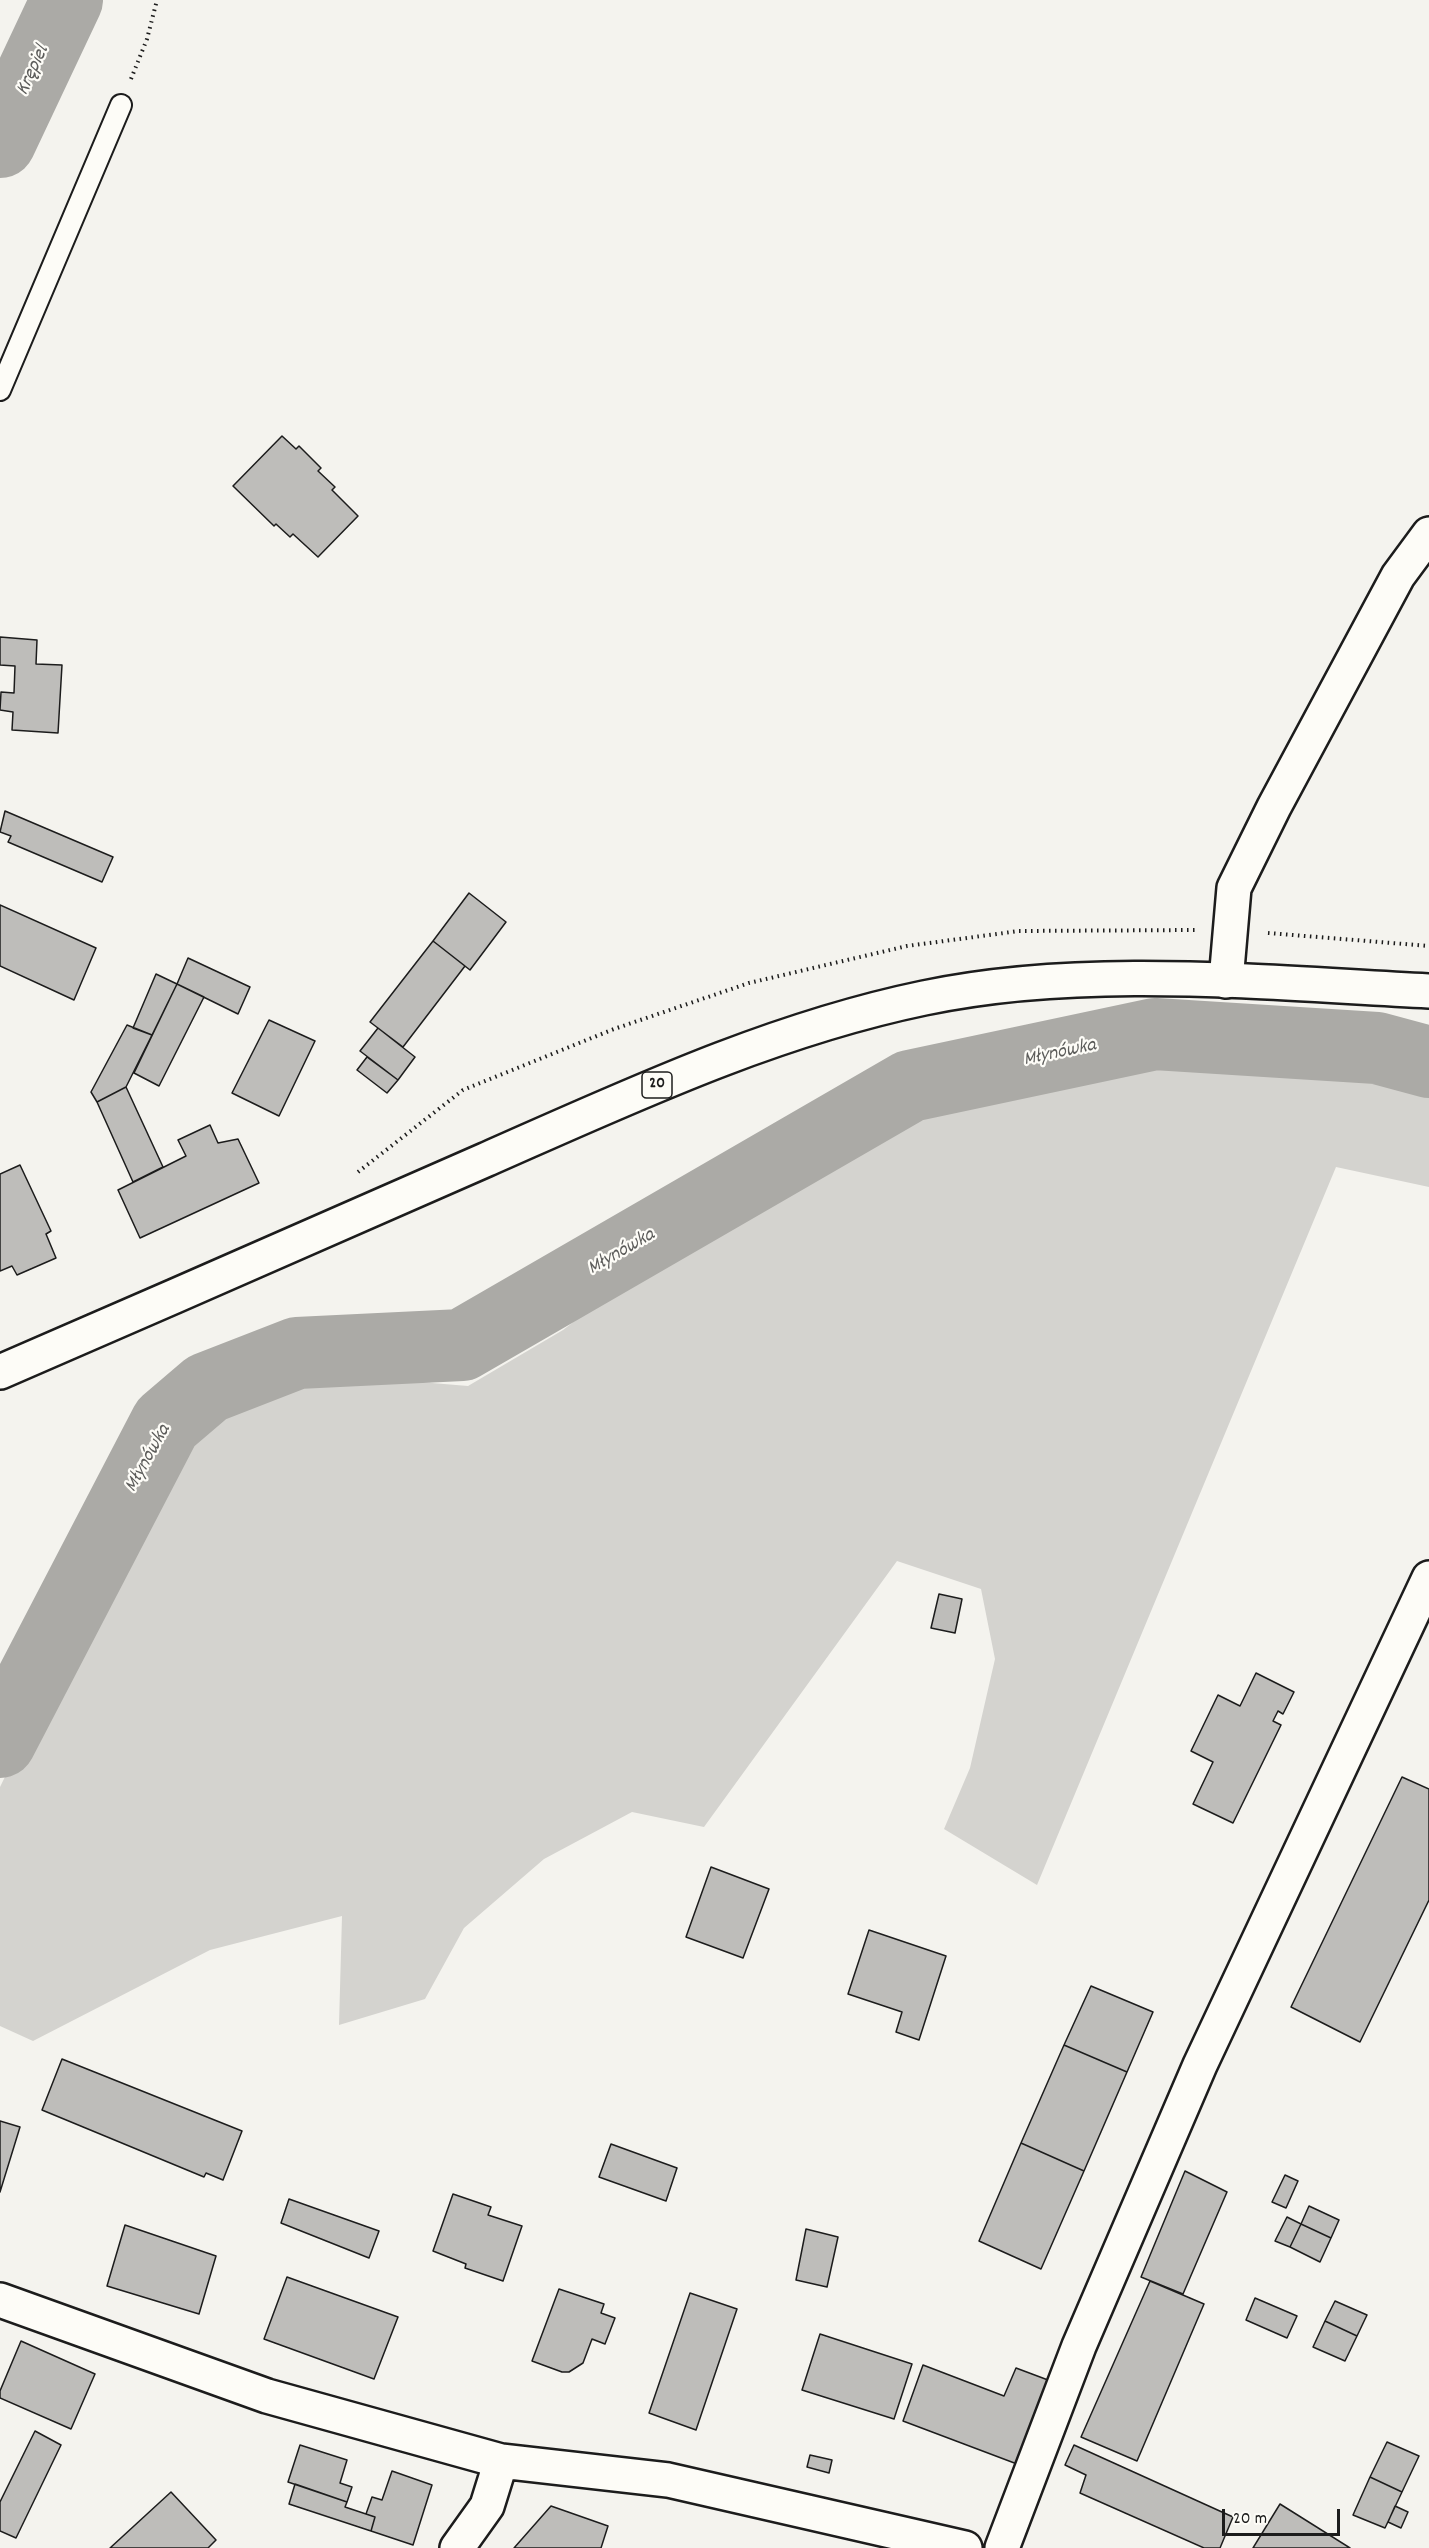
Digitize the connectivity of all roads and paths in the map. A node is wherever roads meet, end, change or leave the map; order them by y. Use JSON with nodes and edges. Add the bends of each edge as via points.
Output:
{"nodes":[{"id":1,"x":157,"y":0,"type":"edge"},
{"id":2,"x":121,"y":105,"type":"joint"},
{"id":3,"x":0,"y":390,"type":"edge"},
{"id":4,"x":1429,"y":534,"type":"edge"},
{"id":5,"x":1226,"y":981,"type":"junction"},
{"id":6,"x":1429,"y":991,"type":"edge"},
{"id":7,"x":0,"y":1372,"type":"edge"},
{"id":8,"x":1429,"y":1578,"type":"edge"},
{"id":9,"x":0,"y":2300,"type":"edge"},
{"id":10,"x":501,"y":2461,"type":"junction"},
{"id":11,"x":457,"y":2548,"type":"edge"},
{"id":12,"x":965,"y":2548,"type":"edge"},
{"id":13,"x":1002,"y":2548,"type":"edge"}],
"edges":[{"from":1,"to":2,"type":"path","via":[[147,39]]},
{"from":2,"to":3,"type":"lane"},
{"from":4,"to":5,"type":"street","via":[[1398,576],[1234,888]]},
{"from":5,"to":6,"type":"street","number":"20"},
{"from":5,"to":7,"type":"street","number":"20","via":[[1085,980],[994,987],[925,998],[806,1029],[744,1049],[593,1112]]},
{"from":8,"to":13,"type":"street","via":[[1200,2065],[1079,2346]]},
{"from":9,"to":10,"type":"street","via":[[267,2396]]},
{"from":10,"to":11,"type":"street","via":[[487,2506]]},
{"from":10,"to":12,"type":"street","via":[[668,2480]]}]}
